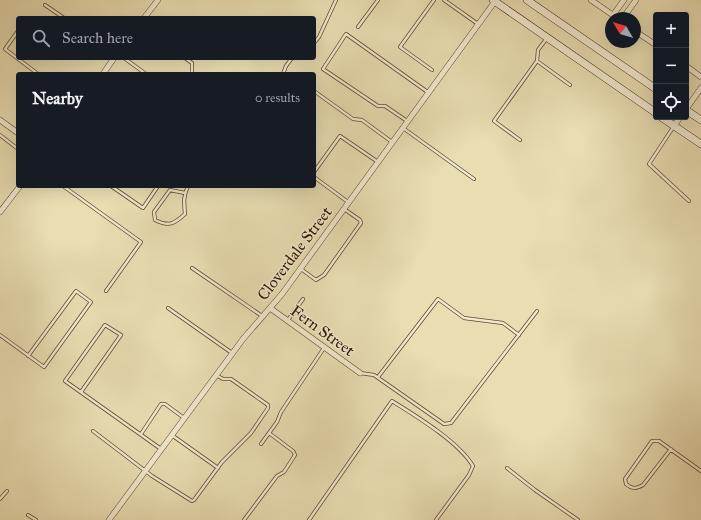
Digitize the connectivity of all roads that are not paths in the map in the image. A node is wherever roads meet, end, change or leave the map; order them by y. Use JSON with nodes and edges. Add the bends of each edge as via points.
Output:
{"nodes":[{"id":1,"x":158,"y":0,"type":"edge"},
{"id":2,"x":336,"y":0,"type":"edge"},
{"id":3,"x":378,"y":0,"type":"edge"},
{"id":4,"x":434,"y":0,"type":"edge"},
{"id":5,"x":444,"y":0,"type":"edge"},
{"id":6,"x":495,"y":0,"type":"edge"},
{"id":7,"x":527,"y":0,"type":"edge"},
{"id":8,"x":591,"y":0,"type":"edge"},
{"id":9,"x":624,"y":0,"type":"edge"},
{"id":10,"x":636,"y":0,"type":"edge"},
{"id":11,"x":45,"y":5,"type":"dead end"},
{"id":12,"x":609,"y":12,"type":"edge"},
{"id":13,"x":617,"y":12,"type":"edge"},
{"id":14,"x":627,"y":12,"type":"edge"},
{"id":15,"x":61,"y":16,"type":"edge"},
{"id":16,"x":146,"y":16,"type":"edge"},
{"id":17,"x":479,"y":25,"type":"junction"},
{"id":18,"x":358,"y":26,"type":"dead end"},
{"id":19,"x":16,"y":34,"type":"edge"},
{"id":20,"x":641,"y":35,"type":"edge"},
{"id":21,"x":547,"y":38,"type":"junction"},
{"id":22,"x":316,"y":40,"type":"edge"},
{"id":23,"x":653,"y":43,"type":"edge"},
{"id":24,"x":16,"y":57,"type":"edge"},
{"id":25,"x":20,"y":60,"type":"edge"},
{"id":26,"x":113,"y":60,"type":"edge"},
{"id":27,"x":127,"y":60,"type":"edge"},
{"id":28,"x":188,"y":60,"type":"edge"},
{"id":29,"x":290,"y":60,"type":"edge"},
{"id":30,"x":537,"y":61,"type":"junction"},
{"id":31,"x":689,"y":68,"type":"edge"},
{"id":32,"x":432,"y":70,"type":"dead end"},
{"id":33,"x":35,"y":72,"type":"edge"},
{"id":34,"x":104,"y":72,"type":"edge"},
{"id":35,"x":143,"y":72,"type":"edge"},
{"id":36,"x":192,"y":72,"type":"edge"},
{"id":37,"x":284,"y":72,"type":"edge"},
{"id":38,"x":701,"y":76,"type":"edge"},
{"id":39,"x":570,"y":85,"type":"dead end"},
{"id":40,"x":653,"y":87,"type":"edge"},
{"id":41,"x":701,"y":88,"type":"edge"},
{"id":42,"x":316,"y":92,"type":"edge"},
{"id":43,"x":429,"y":93,"type":"junction"},
{"id":44,"x":689,"y":105,"type":"edge"},
{"id":45,"x":653,"y":111,"type":"edge"},
{"id":46,"x":689,"y":111,"type":"edge"},
{"id":47,"x":0,"y":120,"type":"edge"},
{"id":48,"x":665,"y":120,"type":"edge"},
{"id":49,"x":678,"y":120,"type":"edge"},
{"id":50,"x":701,"y":120,"type":"edge"},
{"id":51,"x":408,"y":121,"type":"junction"},
{"id":52,"x":674,"y":126,"type":"junction"},
{"id":53,"x":403,"y":128,"type":"junction"},
{"id":54,"x":16,"y":132,"type":"edge"},
{"id":55,"x":0,"y":136,"type":"edge"},
{"id":56,"x":520,"y":140,"type":"dead end"},
{"id":57,"x":392,"y":142,"type":"junction"},
{"id":58,"x":701,"y":144,"type":"edge"},
{"id":59,"x":16,"y":147,"type":"edge"},
{"id":60,"x":378,"y":162,"type":"junction"},
{"id":61,"x":316,"y":169,"type":"edge"},
{"id":62,"x":316,"y":178,"type":"edge"},
{"id":63,"x":474,"y":178,"type":"dead end"},
{"id":64,"x":18,"y":188,"type":"edge"},
{"id":65,"x":66,"y":188,"type":"edge"},
{"id":66,"x":114,"y":188,"type":"edge"},
{"id":67,"x":157,"y":188,"type":"edge"},
{"id":68,"x":187,"y":188,"type":"edge"},
{"id":69,"x":185,"y":193,"type":"junction"},
{"id":70,"x":689,"y":201,"type":"dead end"},
{"id":71,"x":349,"y":203,"type":"junction"},
{"id":72,"x":344,"y":209,"type":"junction"},
{"id":73,"x":0,"y":212,"type":"edge"},
{"id":74,"x":192,"y":268,"type":"dead end"},
{"id":75,"x":300,"y":269,"type":"junction"},
{"id":76,"x":106,"y":291,"type":"dead end"},
{"id":77,"x":303,"y":299,"type":"dead end"},
{"id":78,"x":168,"y":308,"type":"dead end"},
{"id":79,"x":270,"y":308,"type":"junction"},
{"id":80,"x":537,"y":311,"type":"dead end"},
{"id":81,"x":262,"y":316,"type":"junction"},
{"id":82,"x":287,"y":320,"type":"junction"},
{"id":83,"x":0,"y":335,"type":"edge"},
{"id":84,"x":519,"y":335,"type":"junction"},
{"id":85,"x":325,"y":348,"type":"junction"},
{"id":86,"x":232,"y":353,"type":"junction"},
{"id":87,"x":28,"y":356,"type":"junction"},
{"id":88,"x":360,"y":373,"type":"joint"},
{"id":89,"x":216,"y":375,"type":"junction"},
{"id":90,"x":378,"y":377,"type":"junction"},
{"id":91,"x":81,"y":392,"type":"junction"},
{"id":92,"x":184,"y":418,"type":"junction"},
{"id":93,"x":93,"y":431,"type":"dead end"},
{"id":94,"x":269,"y":433,"type":"junction"},
{"id":95,"x":141,"y":434,"type":"junction"},
{"id":96,"x":171,"y":435,"type":"junction"},
{"id":97,"x":261,"y":444,"type":"dead end"},
{"id":98,"x":161,"y":449,"type":"junction"},
{"id":99,"x":671,"y":449,"type":"junction"},
{"id":100,"x":218,"y":468,"type":"junction"},
{"id":101,"x":507,"y":468,"type":"dead end"},
{"id":102,"x":145,"y":470,"type":"junction"},
{"id":103,"x":701,"y":471,"type":"edge"},
{"id":104,"x":7,"y":491,"type":"dead end"},
{"id":105,"x":0,"y":499,"type":"edge"},
{"id":106,"x":28,"y":515,"type":"dead end"},
{"id":107,"x":36,"y":520,"type":"edge"},
{"id":108,"x":109,"y":520,"type":"edge"},
{"id":109,"x":244,"y":520,"type":"edge"},
{"id":110,"x":309,"y":520,"type":"edge"},
{"id":111,"x":437,"y":520,"type":"edge"},
{"id":112,"x":578,"y":520,"type":"edge"}],
"edges":[{"from":1,"to":16,"type":"street"},
{"from":2,"to":22,"type":"lane"},
{"from":3,"to":18,"type":"lane"},
{"from":4,"to":32,"type":"lane","via":[[400,47]]},
{"from":5,"to":17,"type":"lane"},
{"from":6,"to":17,"type":"street","name":"Cloverdale Street"},
{"from":6,"to":21,"type":"street"},
{"from":7,"to":40,"type":"street"},
{"from":8,"to":12,"type":"street"},
{"from":9,"to":13,"type":"street"},
{"from":10,"to":14,"type":"street"},
{"from":11,"to":15,"type":"lane"},
{"from":17,"to":43,"type":"street","name":"Cloverdale Street"},
{"from":19,"to":24,"type":"lane","via":[[5,49]]},
{"from":20,"to":23,"type":"street"},
{"from":21,"to":30,"type":"lane","via":[[538,50]]},
{"from":21,"to":45,"type":"street"},
{"from":25,"to":33,"type":"lane"},
{"from":26,"to":34,"type":"street"},
{"from":27,"to":35,"type":"lane"},
{"from":28,"to":36,"type":"lane","via":[[192,63]]},
{"from":29,"to":37,"type":"lane"},
{"from":30,"to":39,"type":"lane"},
{"from":30,"to":56,"type":"lane","via":[[494,121]]},
{"from":31,"to":38,"type":"street"},
{"from":41,"to":44,"type":"street"},
{"from":42,"to":57,"type":"lane","via":[[353,119],[362,120]]},
{"from":43,"to":51,"type":"street","name":"Cloverdale Street"},
{"from":43,"to":51,"type":"lane","via":[[346,34],[323,69],[378,106],[385,106]]},
{"from":46,"to":50,"type":"street"},
{"from":47,"to":54,"type":"street"},
{"from":48,"to":52,"type":"street"},
{"from":49,"to":52,"type":"street"},
{"from":51,"to":53,"type":"street","name":"Cloverdale Street"},
{"from":52,"to":58,"type":"street"},
{"from":52,"to":70,"type":"lane","via":[[650,164]]},
{"from":53,"to":57,"type":"street","name":"Cloverdale Street"},
{"from":53,"to":63,"type":"lane"},
{"from":55,"to":59,"type":"lane"},
{"from":57,"to":60,"type":"street","name":"Cloverdale Street"},
{"from":60,"to":61,"type":"lane","via":[[340,136]]},
{"from":60,"to":71,"type":"street","name":"Cloverdale Street"},
{"from":62,"to":71,"type":"lane"},
{"from":64,"to":73,"type":"street"},
{"from":65,"to":76,"type":"lane","via":[[141,242]]},
{"from":66,"to":67,"type":"lane","via":[[143,208]]},
{"from":68,"to":69,"type":"lane"},
{"from":69,"to":69,"type":"lane","via":[[170,190],[154,212],[155,220],[164,225],[176,222],[184,214]]},
{"from":71,"to":72,"type":"street","name":"Cloverdale Street"},
{"from":72,"to":75,"type":"street","name":"Cloverdale Street"},
{"from":72,"to":75,"type":"lane","via":[[361,223],[324,275],[316,280]]},
{"from":74,"to":81,"type":"lane"},
{"from":75,"to":79,"type":"street","name":"Cloverdale Street"},
{"from":77,"to":82,"type":"lane"},
{"from":78,"to":86,"type":"lane"},
{"from":79,"to":81,"type":"street","name":"Cloverdale Street"},
{"from":79,"to":82,"type":"street","name":"Fern Street"},
{"from":80,"to":84,"type":"lane"},
{"from":81,"to":86,"type":"street","name":"Cloverdale Street"},
{"from":82,"to":85,"type":"street","name":"Fern Street"},
{"from":83,"to":87,"type":"lane"},
{"from":84,"to":90,"type":"lane","via":[[503,323],[464,318],[438,299]]},
{"from":84,"to":90,"type":"lane","via":[[451,423],[444,424]]},
{"from":85,"to":88,"type":"street","name":"Fern Street"},
{"from":85,"to":94,"type":"lane"},
{"from":86,"to":89,"type":"street","name":"Cloverdale Street"},
{"from":87,"to":87,"type":"lane","via":[[44,367],[91,302],[76,291]]},
{"from":88,"to":90,"type":"lane","via":[[374,374]]},
{"from":89,"to":92,"type":"street","name":"Cloverdale Street"},
{"from":89,"to":100,"type":"lane","via":[[230,379],[268,405],[251,433]]},
{"from":91,"to":91,"type":"lane","via":[[121,335],[105,325],[65,381]]},
{"from":91,"to":95,"type":"lane"},
{"from":92,"to":95,"type":"lane","via":[[161,404]]},
{"from":92,"to":96,"type":"street","name":"Cloverdale Street"},
{"from":93,"to":102,"type":"lane"},
{"from":94,"to":97,"type":"lane"},
{"from":94,"to":109,"type":"lane","via":[[294,451],[295,455]]},
{"from":95,"to":98,"type":"lane"},
{"from":96,"to":98,"type":"street","name":"Cloverdale Street"},
{"from":96,"to":100,"type":"lane"},
{"from":98,"to":102,"type":"street","name":"Cloverdale Street"},
{"from":99,"to":99,"type":"lane","via":[[659,441],[652,441],[625,479],[626,484],[630,488],[642,486]]},
{"from":99,"to":103,"type":"lane"},
{"from":100,"to":102,"type":"lane","via":[[192,501]]},
{"from":101,"to":112,"type":"lane"},
{"from":102,"to":108,"type":"street","name":"Cloverdale Street"},
{"from":104,"to":105,"type":"lane"},
{"from":106,"to":107,"type":"lane"},
{"from":110,"to":111,"type":"lane","via":[[392,401],[437,431],[468,457],[473,466]]}]}
